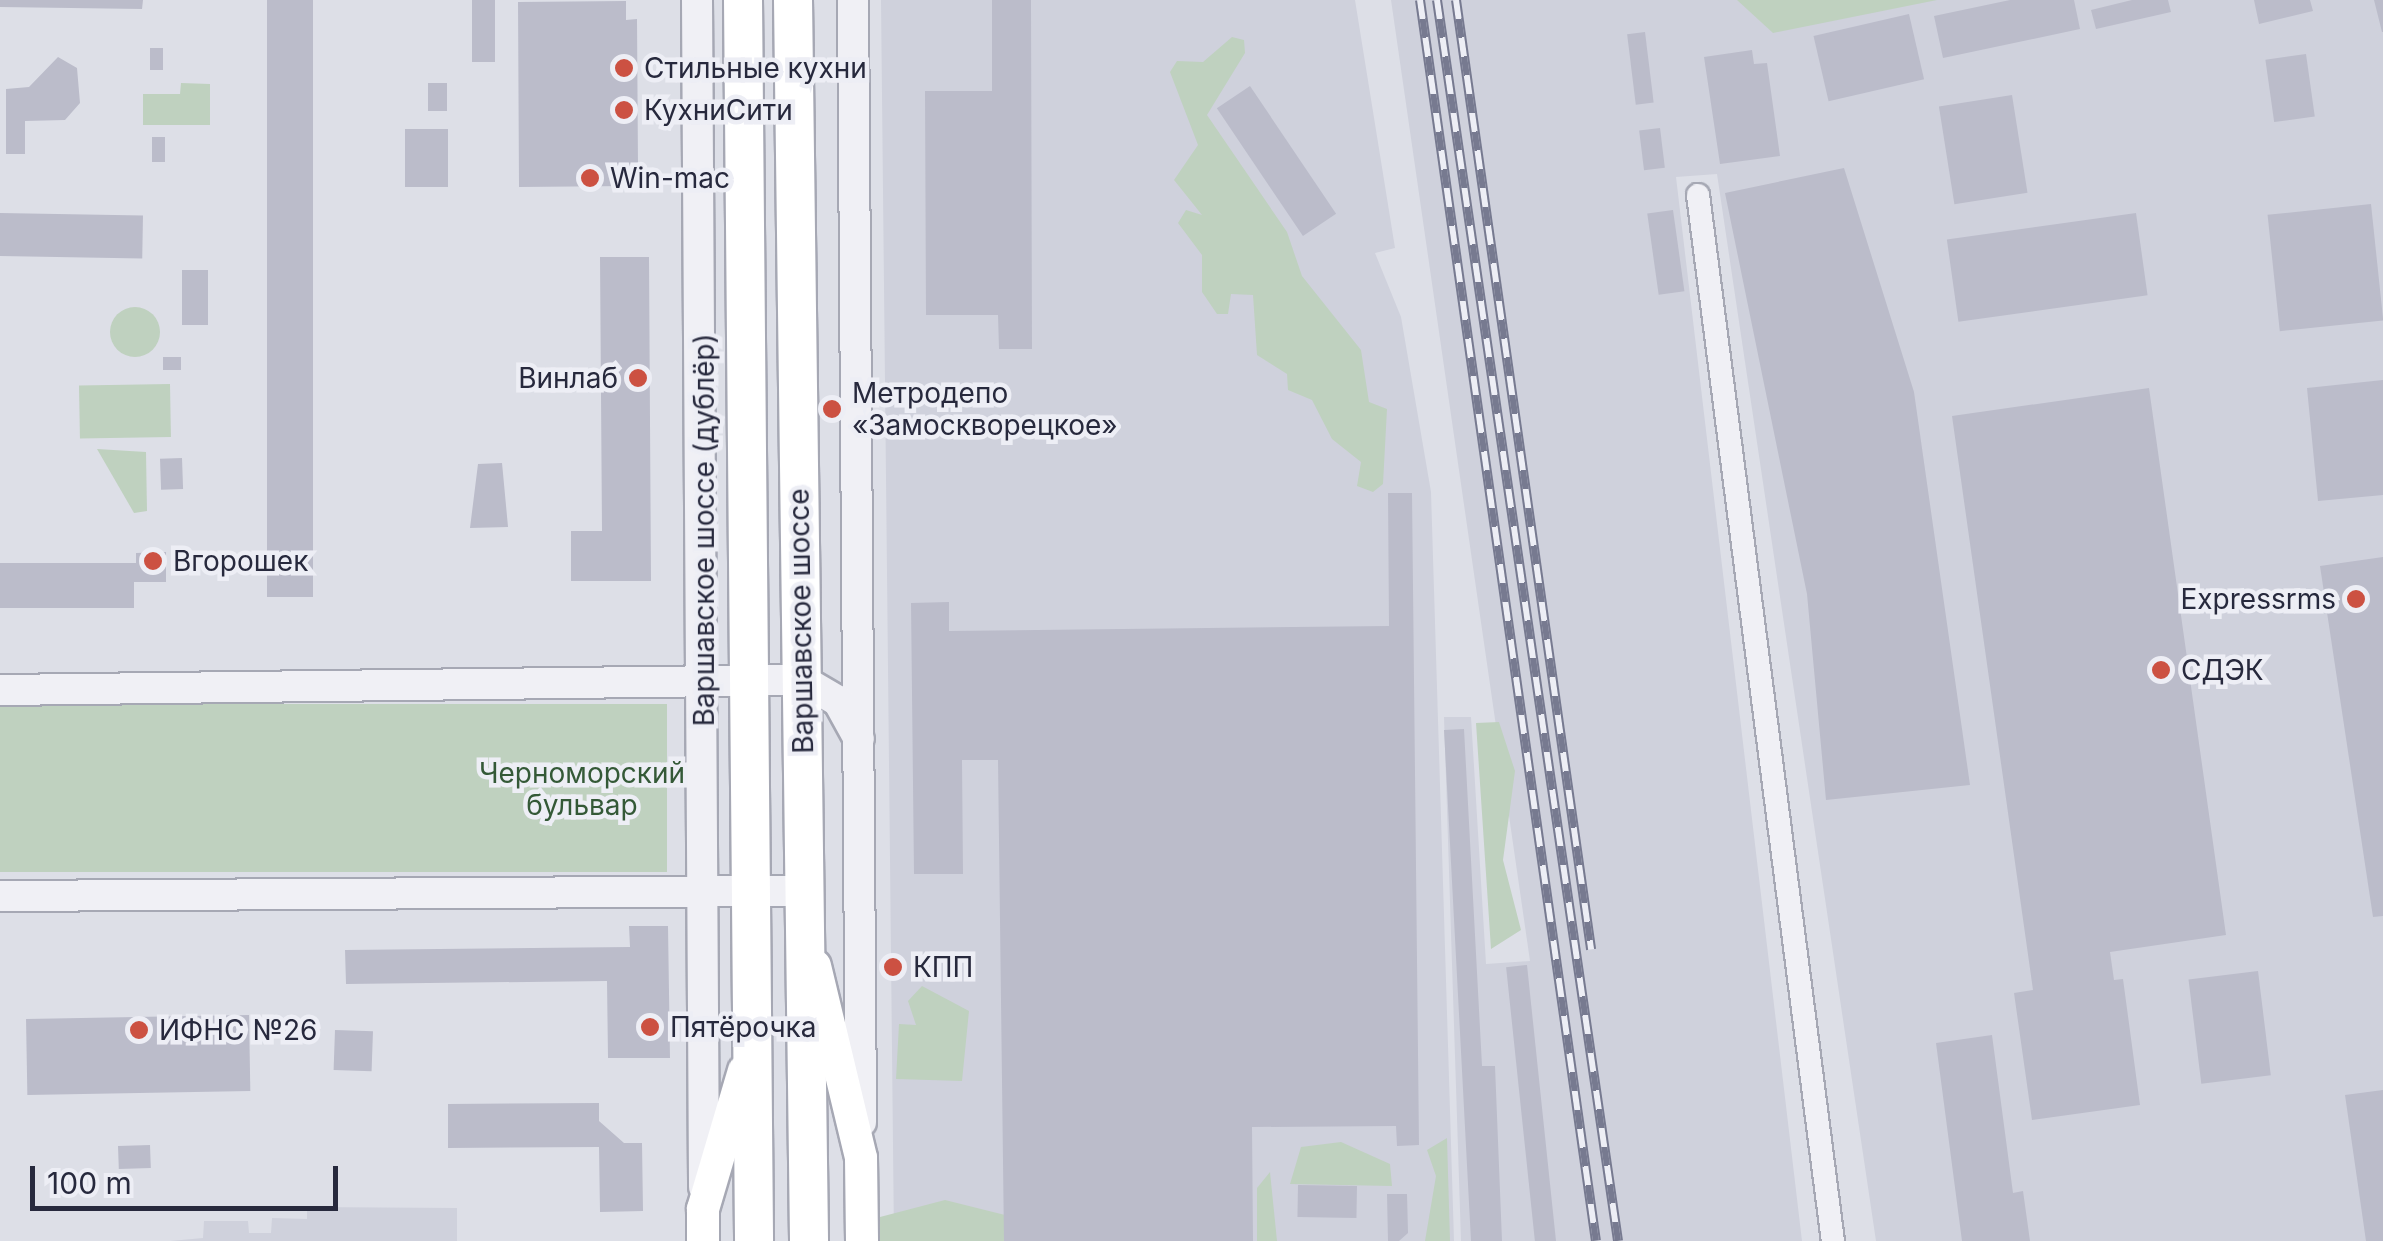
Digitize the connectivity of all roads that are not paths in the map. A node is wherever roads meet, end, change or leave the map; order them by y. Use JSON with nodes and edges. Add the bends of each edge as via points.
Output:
{"nodes":[{"id":1,"x":697,"y":0,"type":"edge"},
{"id":2,"x":743,"y":0,"type":"edge"},
{"id":3,"x":793,"y":0,"type":"edge"},
{"id":4,"x":854,"y":0,"type":"edge"},
{"id":5,"x":1698,"y":195,"type":"dead end"},
{"id":6,"x":802,"y":680,"type":"junction"},
{"id":7,"x":706,"y":681,"type":"junction"},
{"id":8,"x":750,"y":681,"type":"junction"},
{"id":9,"x":0,"y":690,"type":"edge"},
{"id":10,"x":862,"y":746,"type":"junction"},
{"id":11,"x":751,"y":891,"type":"junction"},
{"id":12,"x":706,"y":892,"type":"junction"},
{"id":13,"x":0,"y":896,"type":"edge"},
{"id":14,"x":806,"y":907,"type":"junction"},
{"id":15,"x":752,"y":1022,"type":"junction"},
{"id":16,"x":861,"y":1158,"type":"junction"},
{"id":17,"x":703,"y":1225,"type":"edge"},
{"id":18,"x":754,"y":1241,"type":"edge"},
{"id":19,"x":809,"y":1241,"type":"edge"},
{"id":20,"x":862,"y":1241,"type":"edge"},
{"id":21,"x":1833,"y":1241,"type":"edge"}],
"edges":[{"from":1,"to":7,"type":"street","name":"Варшавское шоссе (дублёр)"},
{"from":2,"to":8,"type":"main road","name":"Варшавское шоссе"},
{"from":3,"to":6,"type":"main road","name":"Варшавское шоссе"},
{"from":4,"to":10,"type":"street"},
{"from":5,"to":21,"type":"street"},
{"from":6,"to":8,"type":"street"},
{"from":6,"to":10,"type":"street","via":[[838,701]]},
{"from":6,"to":14,"type":"main road","name":"Варшавское шоссе"},
{"from":7,"to":8,"type":"street"},
{"from":7,"to":9,"type":"street"},
{"from":7,"to":12,"type":"street","name":"Варшавское шоссе (дублёр)"},
{"from":8,"to":11,"type":"main road","name":"Варшавское шоссе"},
{"from":10,"to":16,"type":"street"},
{"from":11,"to":12,"type":"street"},
{"from":11,"to":14,"type":"street"},
{"from":11,"to":15,"type":"main road","name":"Варшавское шоссе"},
{"from":12,"to":13,"type":"street"},
{"from":12,"to":17,"type":"street","name":"Варшавское шоссе (дублёр)"},
{"from":14,"to":16,"type":"main road"},
{"from":14,"to":19,"type":"main road","name":"Варшавское шоссе"},
{"from":15,"to":17,"type":"main road"},
{"from":15,"to":18,"type":"main road","name":"Варшавское шоссе"},
{"from":16,"to":20,"type":"main road"}]}
